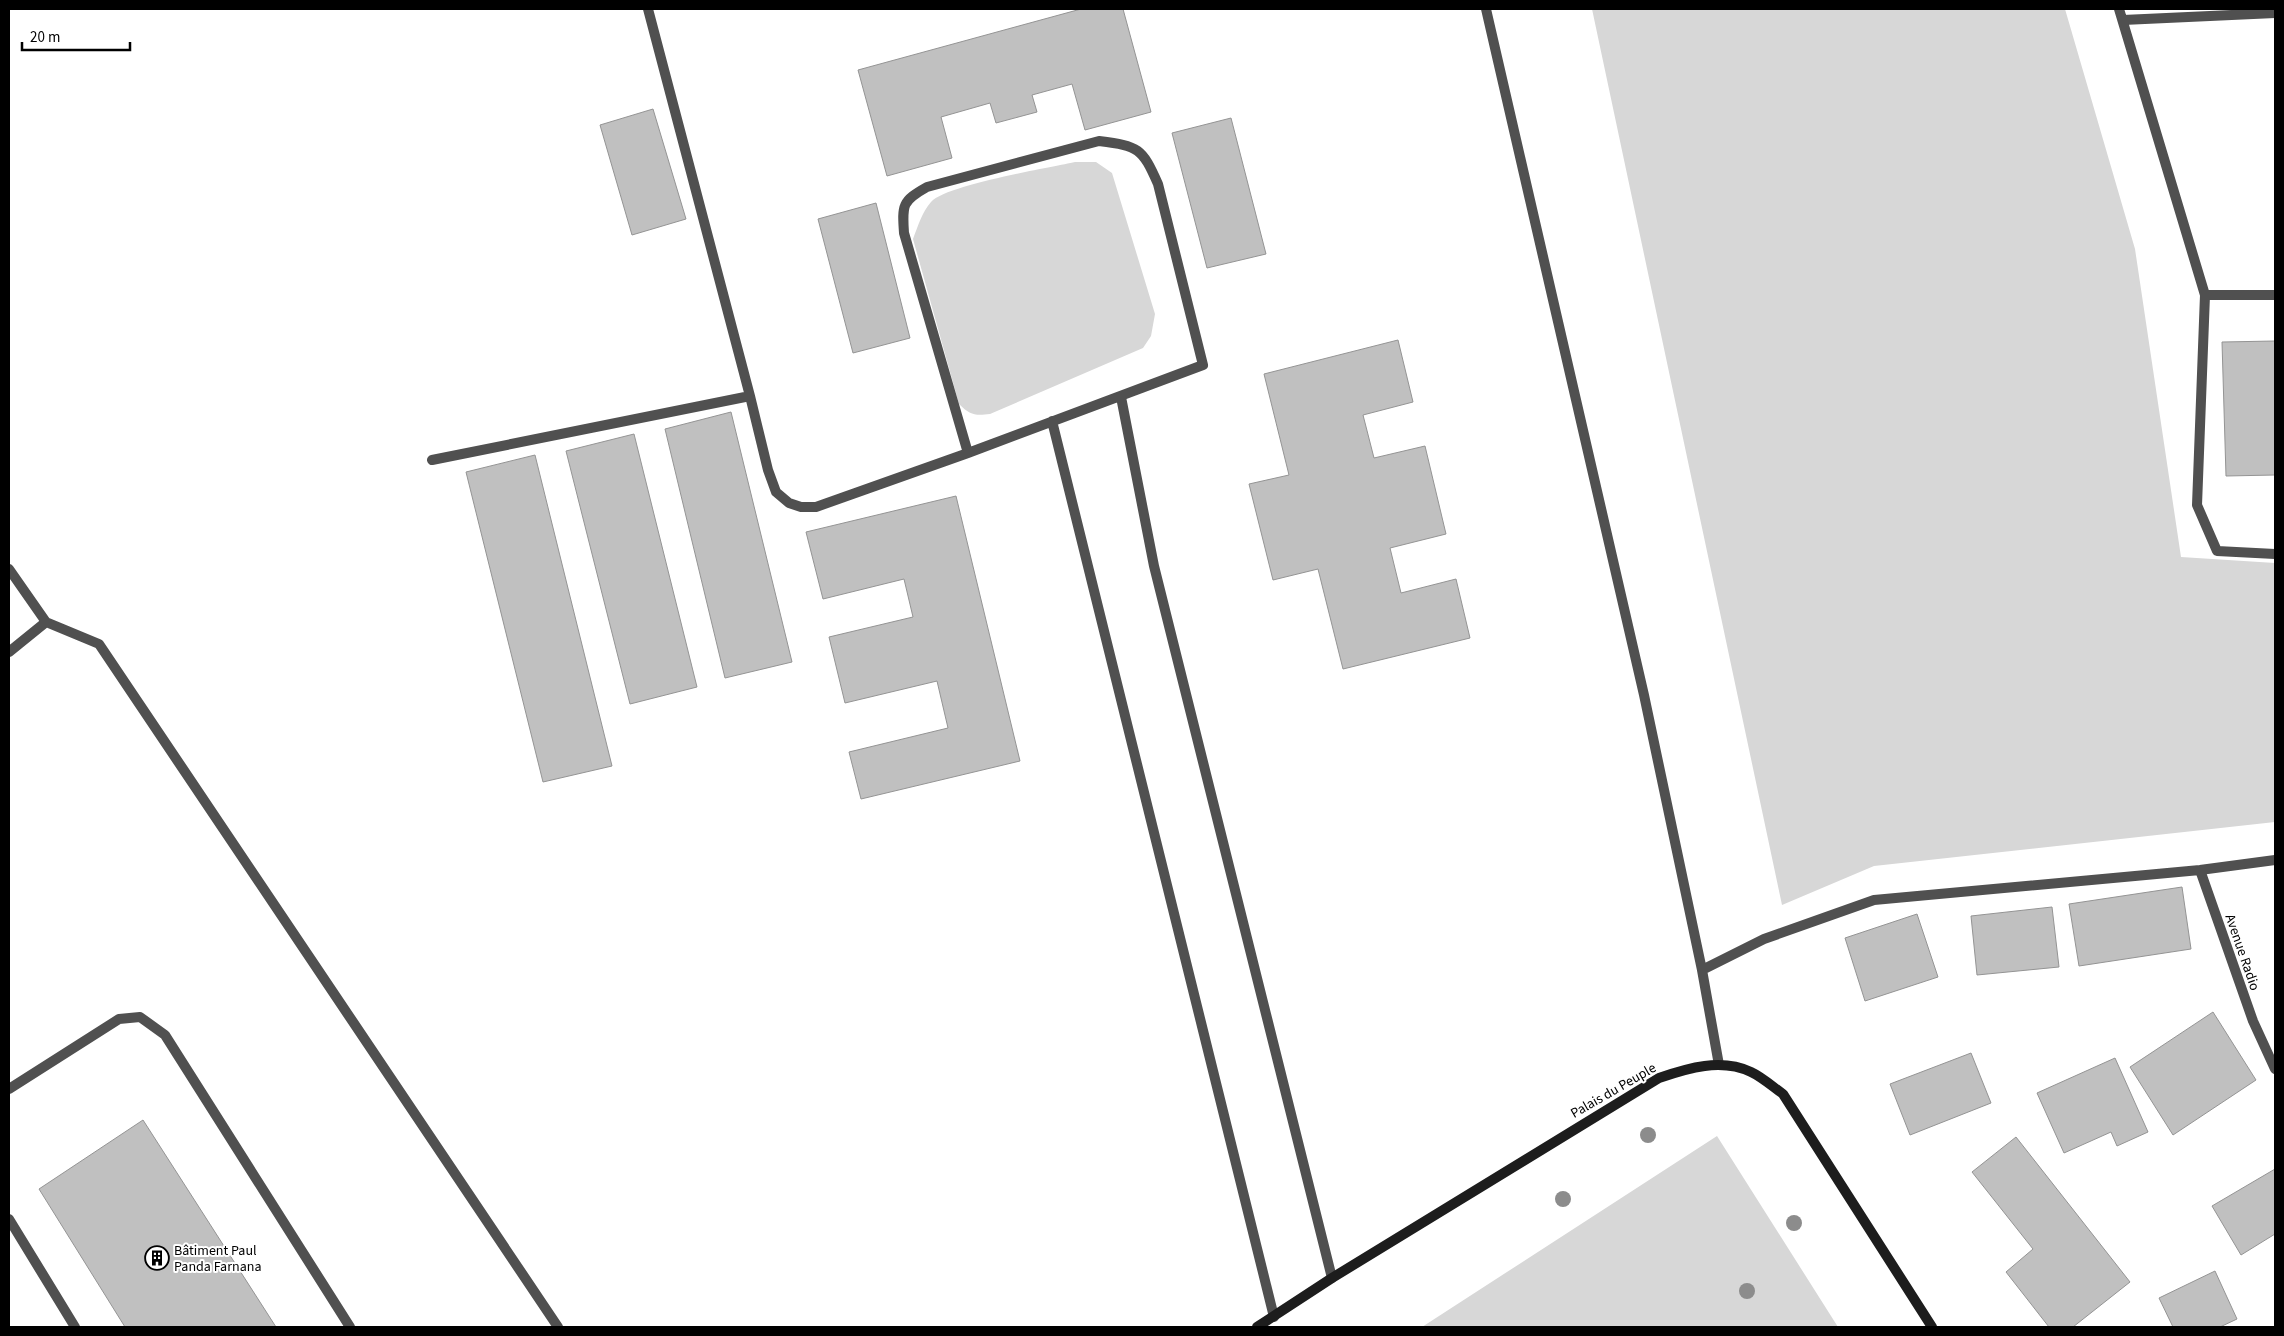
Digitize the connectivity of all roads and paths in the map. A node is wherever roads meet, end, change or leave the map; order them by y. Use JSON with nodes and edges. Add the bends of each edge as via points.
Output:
{"nodes":[{"id":1,"x":648,"y":9,"type":"edge"},
{"id":2,"x":1486,"y":9,"type":"edge"},
{"id":3,"x":2119,"y":9,"type":"edge"},
{"id":4,"x":2275,"y":13,"type":"edge"},
{"id":5,"x":2122,"y":20,"type":"junction"},
{"id":6,"x":2275,"y":295,"type":"edge"},
{"id":7,"x":2205,"y":296,"type":"junction"},
{"id":8,"x":750,"y":396,"type":"junction"},
{"id":9,"x":1120,"y":397,"type":"junction"},
{"id":10,"x":1052,"y":421,"type":"junction"},
{"id":11,"x":968,"y":453,"type":"junction"},
{"id":12,"x":432,"y":460,"type":"dead end"},
{"id":13,"x":2275,"y":554,"type":"edge"},
{"id":14,"x":9,"y":569,"type":"edge"},
{"id":15,"x":46,"y":622,"type":"junction"},
{"id":16,"x":9,"y":652,"type":"edge"},
{"id":17,"x":2275,"y":860,"type":"edge"},
{"id":18,"x":2200,"y":870,"type":"junction"},
{"id":19,"x":1702,"y":970,"type":"junction"},
{"id":20,"x":1719,"y":1065,"type":"junction"},
{"id":21,"x":2275,"y":1069,"type":"edge"},
{"id":22,"x":9,"y":1089,"type":"edge"},
{"id":23,"x":9,"y":1219,"type":"edge"},
{"id":24,"x":1332,"y":1278,"type":"junction"},
{"id":25,"x":1274,"y":1317,"type":"junction"},
{"id":26,"x":75,"y":1327,"type":"edge"},
{"id":27,"x":350,"y":1327,"type":"edge"},
{"id":28,"x":558,"y":1327,"type":"edge"},
{"id":29,"x":1257,"y":1327,"type":"edge"},
{"id":30,"x":1932,"y":1327,"type":"edge"}],
"edges":[{"from":1,"to":8,"type":"street"},
{"from":2,"to":19,"type":"street","via":[[1644,695]]},
{"from":3,"to":5,"type":"street"},
{"from":4,"to":5,"type":"street"},
{"from":5,"to":7,"type":"street"},
{"from":6,"to":7,"type":"street"},
{"from":7,"to":13,"type":"street","via":[[2197,505],[2217,552]]},
{"from":8,"to":11,"type":"street","via":[[776,492],[789,503],[801,507],[816,507]]},
{"from":8,"to":12,"type":"street"},
{"from":9,"to":10,"type":"street"},
{"from":9,"to":11,"type":"street","via":[[1203,365],[1158,184],[1145,156],[1125,144],[1099,141],[927,187],[910,197],[903,211],[904,233]]},
{"from":9,"to":24,"type":"street","via":[[1154,566]]},
{"from":10,"to":11,"type":"street"},
{"from":10,"to":25,"type":"street"},
{"from":14,"to":15,"type":"street"},
{"from":15,"to":16,"type":"street"},
{"from":15,"to":28,"type":"street","via":[[99,644]]},
{"from":17,"to":18,"type":"street"},
{"from":18,"to":19,"type":"street","via":[[1874,900],[1764,939]]},
{"from":18,"to":21,"type":"street","name":"Avenue Radio","via":[[2253,1021]]},
{"from":19,"to":20,"type":"street"},
{"from":20,"to":24,"type":"street","name":"Palais du Peuple","via":[[1687,1068],[1659,1078]]},
{"from":20,"to":30,"type":"street","name":"Palais du Peuple","via":[[1750,1072],[1783,1094]]},
{"from":22,"to":27,"type":"street","via":[[119,1019],[140,1017],[166,1035]]},
{"from":23,"to":26,"type":"street"},
{"from":24,"to":25,"type":"street","name":"Palais du Peuple"},
{"from":25,"to":29,"type":"street","name":"Palais du Peuple"}]}
